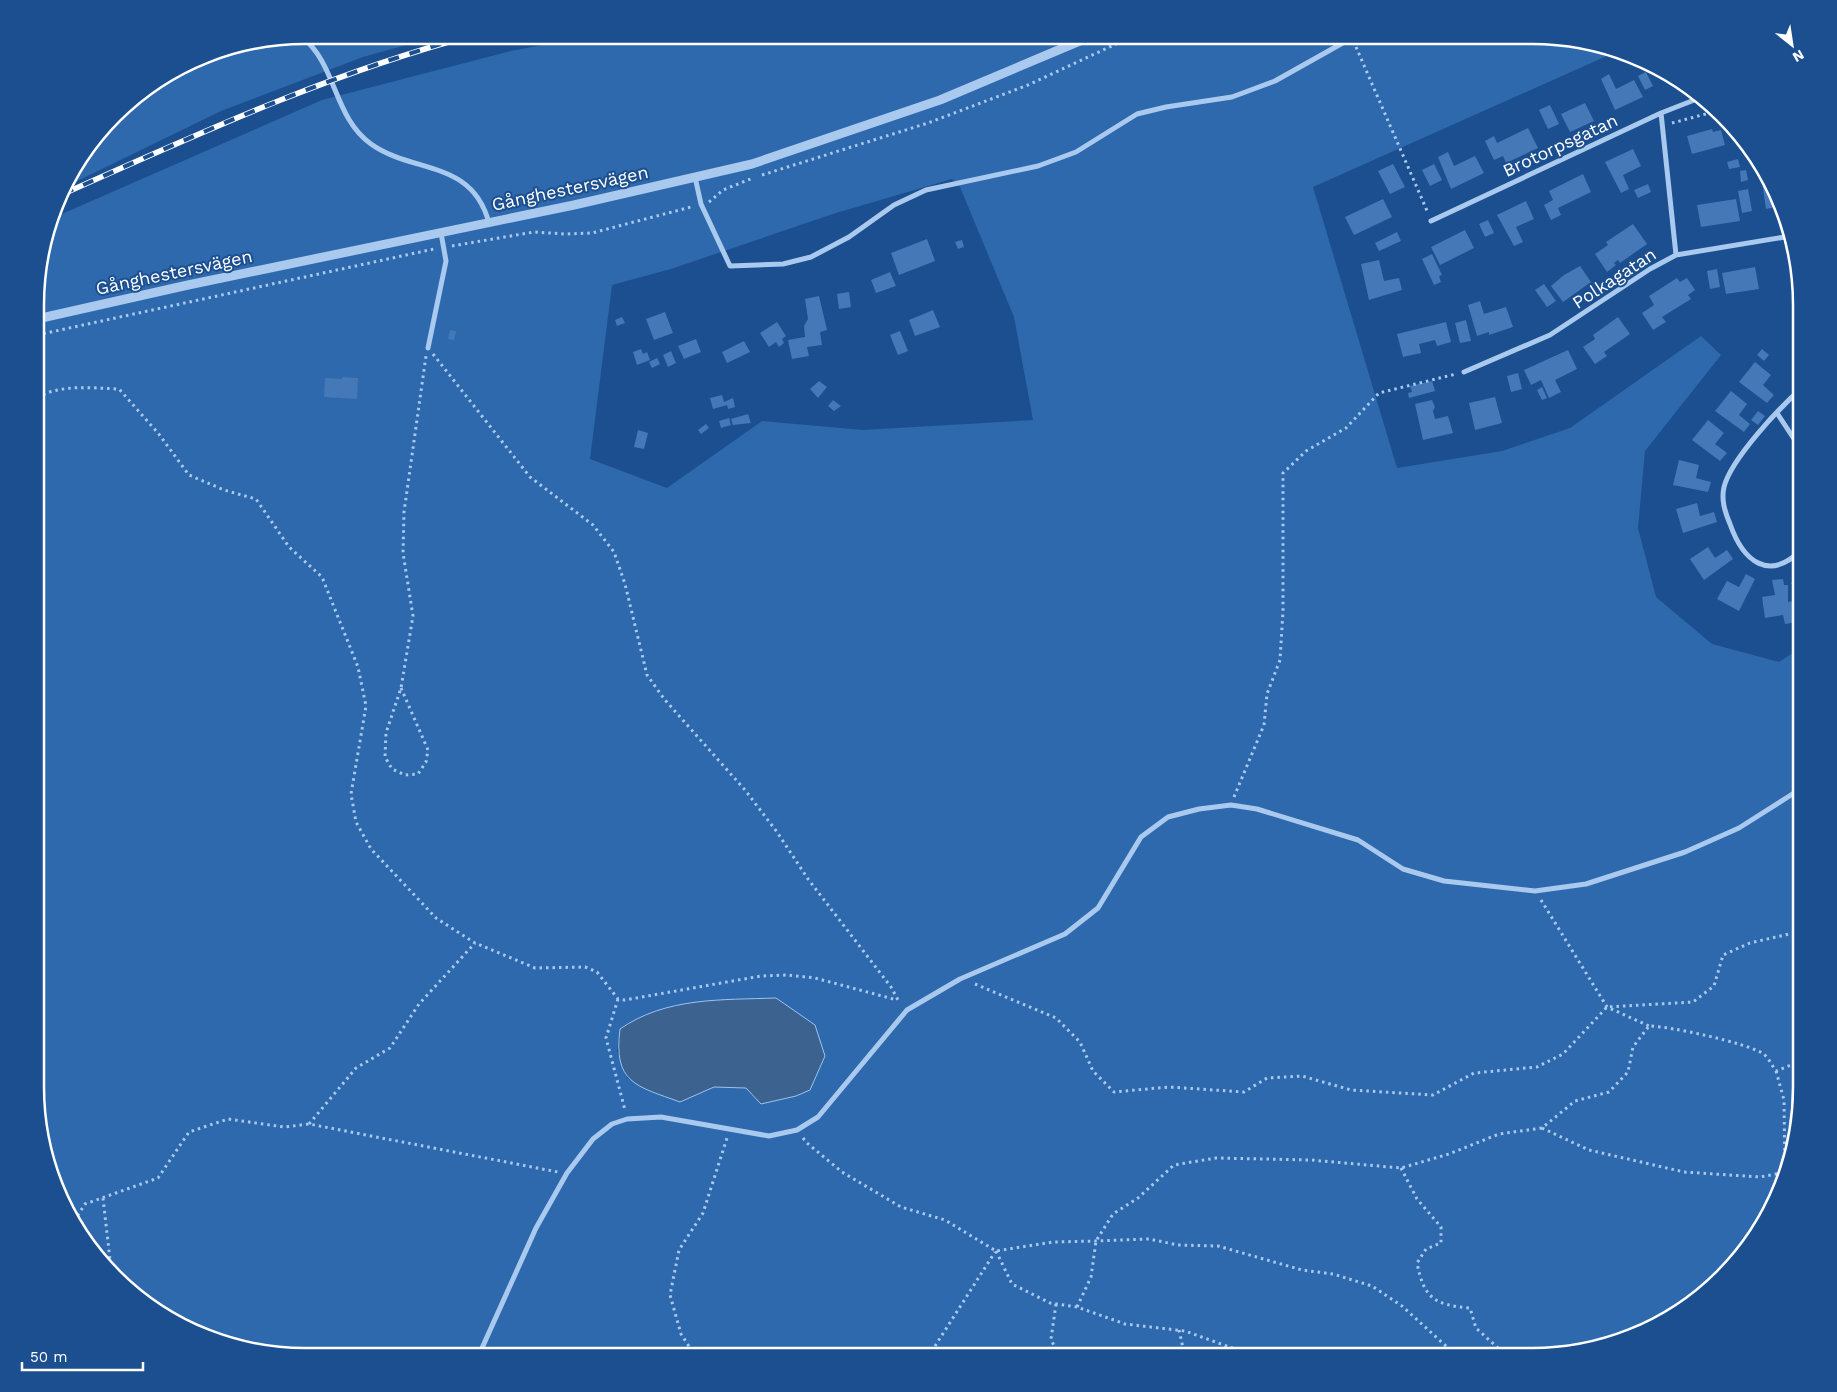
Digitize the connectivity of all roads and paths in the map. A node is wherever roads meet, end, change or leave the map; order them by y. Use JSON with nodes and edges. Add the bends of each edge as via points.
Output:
{"nodes":[{"id":1,"x":309,"y":44,"type":"edge"},
{"id":2,"x":1073,"y":44,"type":"edge"},
{"id":3,"x":1342,"y":44,"type":"edge"},
{"id":4,"x":1358,"y":44,"type":"edge"},
{"id":5,"x":1694,"y":100,"type":"edge"},
{"id":6,"x":1661,"y":113,"type":"junction"},
{"id":7,"x":1709,"y":113,"type":"edge"},
{"id":8,"x":1662,"y":126,"type":"junction"},
{"id":9,"x":694,"y":178,"type":"junction"},
{"id":10,"x":1431,"y":221,"type":"joint"},
{"id":11,"x":489,"y":223,"type":"junction"},
{"id":12,"x":441,"y":233,"type":"junction"},
{"id":13,"x":1784,"y":237,"type":"edge"},
{"id":14,"x":1676,"y":254,"type":"junction"},
{"id":15,"x":44,"y":318,"type":"edge"},
{"id":16,"x":428,"y":348,"type":"junction"},
{"id":17,"x":1464,"y":372,"type":"joint"},
{"id":18,"x":44,"y":394,"type":"edge"},
{"id":19,"x":1793,"y":397,"type":"edge"},
{"id":20,"x":1776,"y":413,"type":"junction"},
{"id":21,"x":1793,"y":438,"type":"edge"},
{"id":22,"x":1793,"y":557,"type":"edge"},
{"id":23,"x":401,"y":688,"type":"junction"},
{"id":24,"x":1793,"y":794,"type":"edge"},
{"id":25,"x":1232,"y":805,"type":"junction"},
{"id":26,"x":1535,"y":892,"type":"junction"},
{"id":27,"x":1793,"y":933,"type":"edge"},
{"id":28,"x":474,"y":943,"type":"junction"},
{"id":29,"x":960,"y":979,"type":"junction"},
{"id":30,"x":618,"y":999,"type":"junction"},
{"id":31,"x":897,"y":1000,"type":"junction"},
{"id":32,"x":1608,"y":1007,"type":"junction"},
{"id":33,"x":907,"y":1010,"type":"junction"},
{"id":34,"x":1649,"y":1026,"type":"junction"},
{"id":35,"x":1793,"y":1064,"type":"edge"},
{"id":36,"x":1776,"y":1071,"type":"junction"},
{"id":37,"x":627,"y":1119,"type":"junction"},
{"id":38,"x":309,"y":1124,"type":"junction"},
{"id":39,"x":1542,"y":1128,"type":"junction"},
{"id":40,"x":730,"y":1130,"type":"junction"},
{"id":41,"x":797,"y":1130,"type":"junction"},
{"id":42,"x":1785,"y":1152,"type":"edge"},
{"id":43,"x":1401,"y":1168,"type":"junction"},
{"id":44,"x":567,"y":1174,"type":"junction"},
{"id":45,"x":1778,"y":1175,"type":"edge"},
{"id":46,"x":103,"y":1198,"type":"junction"},
{"id":47,"x":78,"y":1215,"type":"edge"},
{"id":48,"x":1096,"y":1241,"type":"junction"},
{"id":49,"x":996,"y":1252,"type":"junction"},
{"id":50,"x":110,"y":1261,"type":"edge"},
{"id":51,"x":1056,"y":1304,"type":"junction"},
{"id":52,"x":1077,"y":1306,"type":"junction"},
{"id":53,"x":1179,"y":1330,"type":"junction"},
{"id":54,"x":482,"y":1348,"type":"edge"},
{"id":55,"x":690,"y":1348,"type":"edge"},
{"id":56,"x":934,"y":1348,"type":"edge"},
{"id":57,"x":1054,"y":1348,"type":"edge"},
{"id":58,"x":1183,"y":1348,"type":"edge"},
{"id":59,"x":1231,"y":1348,"type":"edge"},
{"id":60,"x":1448,"y":1348,"type":"edge"},
{"id":61,"x":1498,"y":1348,"type":"edge"}],
"edges":[{"from":1,"to":11,"type":"street","via":[[321,55],[342,108],[360,134],[385,153],[445,171],[478,197]]},
{"from":2,"to":9,"type":"street","name":"Gånghestersvägen","via":[[940,100],[752,164]]},
{"from":3,"to":9,"type":"street","via":[[1275,81],[1232,97],[1137,114],[1076,152],[1038,166],[926,190],[894,205],[849,237],[819,253],[783,264],[730,266],[701,204]]},
{"from":4,"to":10,"type":"path"},
{"from":5,"to":6,"type":"street","name":"Brotorpsgatan"},
{"from":6,"to":8,"type":"street","name":"Polkagatan"},
{"from":6,"to":10,"type":"street","name":"Brotorpsgatan"},
{"from":7,"to":8,"type":"path"},
{"from":8,"to":14,"type":"street","name":"Polkagatan"},
{"from":9,"to":11,"type":"street","name":"Gånghestersvägen"},
{"from":11,"to":12,"type":"street","name":"Gånghestersvägen"},
{"from":12,"to":15,"type":"street","name":"Gånghestersvägen"},
{"from":12,"to":16,"type":"street","via":[[446,262]]},
{"from":13,"to":14,"type":"street"},
{"from":14,"to":17,"type":"street","name":"Polkagatan","via":[[1550,335]]},
{"from":16,"to":23,"type":"path","via":[[404,512],[403,553],[413,616]]},
{"from":16,"to":31,"type":"path","via":[[530,477],[592,525],[614,552],[648,675],[669,706],[745,790],[891,987]]},
{"from":17,"to":25,"type":"path","via":[[1379,393],[1346,428],[1306,451],[1283,474],[1280,660],[1267,694],[1264,725]]},
{"from":18,"to":28,"type":"path","via":[[73,387],[119,389],[189,474],[224,490],[256,499],[289,547],[322,577],[358,667],[366,706],[351,794],[356,822],[371,848],[436,918]]},
{"from":19,"to":20,"type":"street"},
{"from":20,"to":21,"type":"street"},
{"from":20,"to":22,"type":"street","via":[[1730,473],[1723,498],[1736,541],[1756,564],[1777,566]]},
{"from":23,"to":23,"type":"path","via":[[386,733],[385,757],[392,769],[405,775],[418,774],[426,762],[428,750]]},
{"from":24,"to":26,"type":"street","via":[[1739,828],[1685,852],[1586,884]]},
{"from":25,"to":26,"type":"street","via":[[1358,840],[1403,869],[1444,881]]},
{"from":25,"to":29,"type":"street","via":[[1168,816],[1141,837],[1098,908],[1064,934]]},
{"from":26,"to":32,"type":"path"},
{"from":27,"to":32,"type":"path","via":[[1750,942],[1723,955],[1714,986],[1694,1002]]},
{"from":28,"to":30,"type":"path","via":[[535,968],[585,967],[597,972]]},
{"from":28,"to":38,"type":"path","via":[[419,1004],[390,1048],[356,1068]]},
{"from":29,"to":32,"type":"path","via":[[1056,1018],[1080,1042],[1093,1071],[1114,1092],[1169,1087],[1244,1092],[1267,1078],[1302,1076],[1351,1090],[1433,1095],[1474,1074],[1537,1067],[1546,1063],[1563,1054]]},
{"from":29,"to":33,"type":"street"},
{"from":30,"to":31,"type":"path","via":[[761,976],[788,975],[815,978]]},
{"from":30,"to":37,"type":"path","via":[[606,1038]]},
{"from":31,"to":33,"type":"path"},
{"from":32,"to":34,"type":"path"},
{"from":33,"to":41,"type":"street","via":[[818,1117]]},
{"from":34,"to":36,"type":"path","via":[[1671,1028],[1763,1053]]},
{"from":34,"to":39,"type":"path","via":[[1632,1047],[1628,1072],[1609,1092],[1575,1101]]},
{"from":35,"to":36,"type":"path"},
{"from":36,"to":42,"type":"path","via":[[1784,1100]]},
{"from":37,"to":40,"type":"street","via":[[660,1117]]},
{"from":37,"to":44,"type":"street","via":[[612,1124],[593,1139]]},
{"from":38,"to":44,"type":"path"},
{"from":38,"to":46,"type":"path","via":[[284,1127],[228,1119],[189,1132],[158,1178]]},
{"from":39,"to":43,"type":"path","via":[[1499,1134],[1449,1154]]},
{"from":39,"to":45,"type":"path","via":[[1589,1150],[1684,1172],[1760,1177]]},
{"from":40,"to":41,"type":"street","via":[[768,1136]]},
{"from":40,"to":55,"type":"path","via":[[703,1213],[679,1250],[670,1295],[681,1334]]},
{"from":41,"to":49,"type":"path","via":[[807,1143],[842,1172],[901,1207],[945,1220]]},
{"from":43,"to":48,"type":"path","via":[[1311,1160],[1216,1158],[1174,1165],[1138,1198],[1113,1214]]},
{"from":43,"to":61,"type":"path","via":[[1417,1200],[1441,1227],[1440,1243],[1426,1249],[1417,1263],[1421,1284],[1433,1300],[1452,1307],[1470,1308],[1476,1328]]},
{"from":44,"to":54,"type":"street","via":[[536,1228]]},
{"from":46,"to":47,"type":"path","via":[[85,1204]]},
{"from":46,"to":50,"type":"path"},
{"from":48,"to":49,"type":"path","via":[[1052,1242]]},
{"from":48,"to":52,"type":"path","via":[[1091,1277]]},
{"from":48,"to":60,"type":"path","via":[[1149,1239],[1178,1245],[1218,1246],[1302,1270],[1333,1274],[1372,1286],[1402,1306]]},
{"from":49,"to":51,"type":"path","via":[[1012,1284]]},
{"from":49,"to":56,"type":"path"},
{"from":51,"to":52,"type":"path"},
{"from":51,"to":57,"type":"path","via":[[1050,1339]]},
{"from":52,"to":53,"type":"path","via":[[1125,1324]]},
{"from":53,"to":58,"type":"path"},
{"from":53,"to":59,"type":"path"}]}
